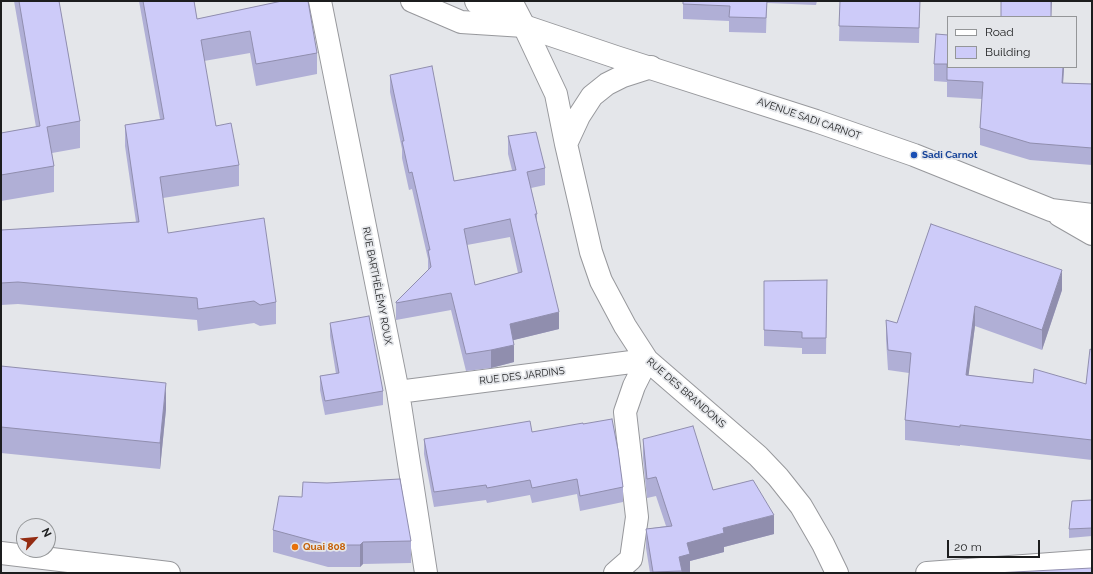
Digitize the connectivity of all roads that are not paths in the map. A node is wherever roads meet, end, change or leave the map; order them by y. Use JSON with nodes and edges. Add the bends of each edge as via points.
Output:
{"nodes":[{"id":1,"x":320,"y":1,"type":"edge"},
{"id":2,"x":412,"y":1,"type":"edge"},
{"id":3,"x":476,"y":1,"type":"edge"},
{"id":4,"x":492,"y":1,"type":"edge"},
{"id":5,"x":511,"y":1,"type":"edge"},
{"id":6,"x":524,"y":26,"type":"junction"},
{"id":7,"x":651,"y":68,"type":"junction"},
{"id":8,"x":566,"y":144,"type":"junction"},
{"id":9,"x":1051,"y":210,"type":"junction"},
{"id":10,"x":1092,"y":215,"type":"edge"},
{"id":11,"x":1092,"y":234,"type":"edge"},
{"id":12,"x":647,"y":360,"type":"junction"},
{"id":13,"x":398,"y":392,"type":"junction"},
{"id":14,"x":1,"y":553,"type":"edge"},
{"id":15,"x":1092,"y":562,"type":"edge"},
{"id":16,"x":169,"y":573,"type":"edge"},
{"id":17,"x":426,"y":573,"type":"edge"},
{"id":18,"x":614,"y":573,"type":"edge"},
{"id":19,"x":837,"y":573,"type":"edge"},
{"id":20,"x":927,"y":573,"type":"edge"}],
"edges":[{"from":1,"to":13,"type":"street","name":"RUE BARTHÉLÉMY ROUX"},
{"from":2,"to":6,"type":"street","name":"AVENUE SADI CARNOT","via":[[461,22]]},
{"from":3,"to":6,"type":"street","via":[[490,12]]},
{"from":4,"to":6,"type":"street","name":"AVENUE SADI CARNOT"},
{"from":5,"to":6,"type":"street","name":"RUE DES BRANDONS"},
{"from":6,"to":7,"type":"street","name":"AVENUE SADI CARNOT"},
{"from":6,"to":8,"type":"street","name":"RUE DES BRANDONS","via":[[556,94]]},
{"from":7,"to":8,"type":"street","via":[[612,81],[592,96]]},
{"from":7,"to":9,"type":"street","name":"AVENUE SADI CARNOT","via":[[914,155]]},
{"from":8,"to":12,"type":"street","name":"RUE DES BRANDONS","via":[[591,252],[601,281],[624,326]]},
{"from":9,"to":10,"type":"street","name":"AVENUE SADI CARNOT"},
{"from":9,"to":11,"type":"street"},
{"from":12,"to":13,"type":"street","name":"RUE DES JARDINS"},
{"from":12,"to":18,"type":"street","via":[[625,412],[637,517],[631,559]]},
{"from":12,"to":19,"type":"street","name":"RUE DES BRANDONS","via":[[758,456],[778,477],[801,506]]},
{"from":13,"to":17,"type":"street","name":"RUE BARTHÉLÉMY ROUX"},
{"from":14,"to":16,"type":"street"},
{"from":15,"to":20,"type":"street"}]}
